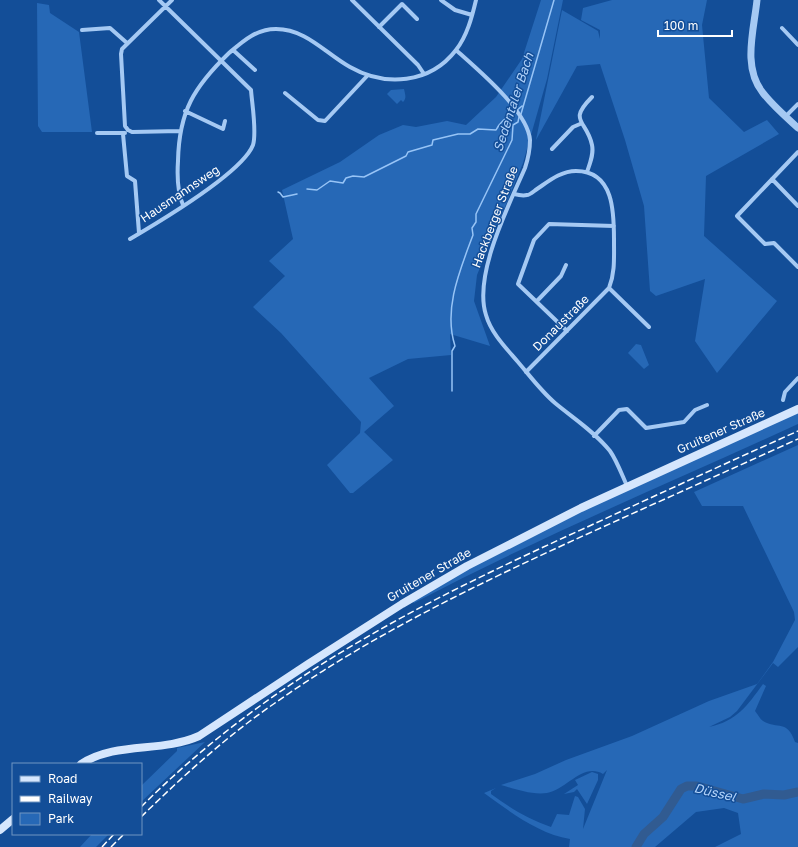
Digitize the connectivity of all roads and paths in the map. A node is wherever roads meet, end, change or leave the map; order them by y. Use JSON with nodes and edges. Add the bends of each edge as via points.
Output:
{"nodes":[{"id":1,"x":159,"y":0,"type":"edge"},
{"id":2,"x":172,"y":0,"type":"edge"},
{"id":3,"x":352,"y":0,"type":"edge"},
{"id":4,"x":442,"y":0,"type":"edge"},
{"id":5,"x":476,"y":0,"type":"edge"},
{"id":6,"x":757,"y":0,"type":"edge"},
{"id":7,"x":165,"y":6,"type":"junction"},
{"id":8,"x":472,"y":15,"type":"junction"},
{"id":9,"x":417,"y":19,"type":"dead end"},
{"id":10,"x":379,"y":27,"type":"junction"},
{"id":11,"x":782,"y":28,"type":"dead end"},
{"id":12,"x":82,"y":30,"type":"dead end"},
{"id":13,"x":127,"y":43,"type":"junction"},
{"id":14,"x":798,"y":45,"type":"edge"},
{"id":15,"x":233,"y":50,"type":"junction"},
{"id":16,"x":456,"y":50,"type":"junction"},
{"id":17,"x":221,"y":61,"type":"junction"},
{"id":18,"x":255,"y":70,"type":"dead end"},
{"id":19,"x":424,"y":74,"type":"junction"},
{"id":20,"x":368,"y":75,"type":"junction"},
{"id":21,"x":285,"y":94,"type":"dead end"},
{"id":22,"x":592,"y":97,"type":"dead end"},
{"id":23,"x":798,"y":104,"type":"edge"},
{"id":24,"x":185,"y":111,"type":"junction"},
{"id":25,"x":786,"y":116,"type":"junction"},
{"id":26,"x":225,"y":121,"type":"dead end"},
{"id":27,"x":580,"y":124,"type":"junction"},
{"id":28,"x":798,"y":128,"type":"edge"},
{"id":29,"x":128,"y":130,"type":"junction"},
{"id":30,"x":180,"y":131,"type":"junction"},
{"id":31,"x":97,"y":134,"type":"dead end"},
{"id":32,"x":123,"y":134,"type":"junction"},
{"id":33,"x":552,"y":149,"type":"dead end"},
{"id":34,"x":798,"y":152,"type":"edge"},
{"id":35,"x":587,"y":172,"type":"junction"},
{"id":36,"x":772,"y":179,"type":"junction"},
{"id":37,"x":514,"y":194,"type":"junction"},
{"id":38,"x":183,"y":205,"type":"junction"},
{"id":39,"x":798,"y":206,"type":"edge"},
{"id":40,"x":614,"y":226,"type":"junction"},
{"id":41,"x":139,"y":233,"type":"junction"},
{"id":42,"x":130,"y":239,"type":"dead end"},
{"id":43,"x":566,"y":265,"type":"dead end"},
{"id":44,"x":798,"y":267,"type":"edge"},
{"id":45,"x":609,"y":288,"type":"junction"},
{"id":46,"x":537,"y":301,"type":"junction"},
{"id":47,"x":649,"y":327,"type":"dead end"},
{"id":48,"x":567,"y":331,"type":"junction"},
{"id":49,"x":526,"y":372,"type":"junction"},
{"id":50,"x":798,"y":378,"type":"edge"},
{"id":51,"x":783,"y":400,"type":"dead end"},
{"id":52,"x":707,"y":406,"type":"dead end"},
{"id":53,"x":798,"y":409,"type":"edge"},
{"id":54,"x":594,"y":436,"type":"junction"},
{"id":55,"x":627,"y":486,"type":"junction"},
{"id":56,"x":83,"y":763,"type":"edge"},
{"id":57,"x":12,"y":820,"type":"edge"},
{"id":58,"x":0,"y":830,"type":"edge"}],
"edges":[{"from":1,"to":7,"type":"street","name":"Hausmannsweg"},
{"from":2,"to":7,"type":"street"},
{"from":3,"to":10,"type":"street"},
{"from":4,"to":8,"type":"street","via":[[455,10]]},
{"from":5,"to":8,"type":"street"},
{"from":6,"to":25,"type":"street","via":[[750,56],[753,75],[762,93]]},
{"from":7,"to":13,"type":"street"},
{"from":7,"to":17,"type":"street","name":"Hausmannsweg"},
{"from":8,"to":16,"type":"street"},
{"from":9,"to":10,"type":"street","via":[[402,4]]},
{"from":10,"to":19,"type":"street"},
{"from":11,"to":14,"type":"street"},
{"from":12,"to":13,"type":"street","via":[[110,28]]},
{"from":13,"to":29,"type":"street","via":[[121,54],[125,126]]},
{"from":15,"to":17,"type":"street"},
{"from":15,"to":18,"type":"street"},
{"from":15,"to":20,"type":"street","via":[[246,38],[260,31],[287,30],[300,35],[349,67]]},
{"from":16,"to":19,"type":"street","via":[[443,64]]},
{"from":16,"to":37,"type":"street","name":"Hackberger Straße","via":[[517,109],[529,135],[529,154]]},
{"from":17,"to":24,"type":"street","via":[[195,91]]},
{"from":17,"to":38,"type":"street","name":"Hausmannsweg","via":[[250,90],[254,143],[250,152],[228,176]]},
{"from":19,"to":20,"type":"street","via":[[398,80]]},
{"from":20,"to":21,"type":"street","via":[[325,121],[318,120]]},
{"from":22,"to":27,"type":"street","via":[[583,106]]},
{"from":23,"to":25,"type":"street"},
{"from":24,"to":26,"type":"street","via":[[223,129]]},
{"from":24,"to":30,"type":"street"},
{"from":25,"to":28,"type":"street"},
{"from":27,"to":33,"type":"street","via":[[573,127]]},
{"from":27,"to":35,"type":"street","via":[[592,146],[592,158]]},
{"from":29,"to":30,"type":"street"},
{"from":29,"to":32,"type":"street"},
{"from":30,"to":38,"type":"street","via":[[177,180],[179,197]]},
{"from":31,"to":32,"type":"street"},
{"from":32,"to":41,"type":"street","via":[[127,176],[135,181]]},
{"from":34,"to":36,"type":"street"},
{"from":35,"to":37,"type":"street","via":[[563,173],[528,195]]},
{"from":35,"to":40,"type":"street","name":"Donaustraße","via":[[607,187],[612,201]]},
{"from":36,"to":39,"type":"street"},
{"from":36,"to":44,"type":"street","via":[[736,216],[765,244],[774,243]]},
{"from":37,"to":49,"type":"street","name":"Hackberger Straße","via":[[483,277],[483,303],[486,316],[495,332]]},
{"from":38,"to":41,"type":"street","name":"Hausmannsweg"},
{"from":40,"to":45,"type":"street","name":"Donaustraße","via":[[614,274]]},
{"from":40,"to":46,"type":"street","via":[[550,224],[541,231],[534,240],[518,284]]},
{"from":41,"to":42,"type":"street","name":"Hausmannsweg"},
{"from":43,"to":46,"type":"street","via":[[561,276]]},
{"from":45,"to":47,"type":"street"},
{"from":45,"to":48,"type":"street","name":"Donaustraße"},
{"from":46,"to":48,"type":"street"},
{"from":48,"to":49,"type":"street","name":"Donaustraße"},
{"from":49,"to":54,"type":"street","name":"Hackberger Straße","via":[[551,400]]},
{"from":50,"to":51,"type":"street","via":[[785,392]]},
{"from":52,"to":54,"type":"street","via":[[695,410],[684,422],[646,428],[626,409],[619,410]]},
{"from":53,"to":55,"type":"main road","name":"Gruitener Straße"},
{"from":54,"to":55,"type":"street","name":"Hackberger Straße","via":[[610,452]]},
{"from":55,"to":56,"type":"main road","name":"Gruitener Straße","via":[[495,551],[402,604],[200,736],[180,744],[107,752]]},
{"from":57,"to":58,"type":"main road"}]}
